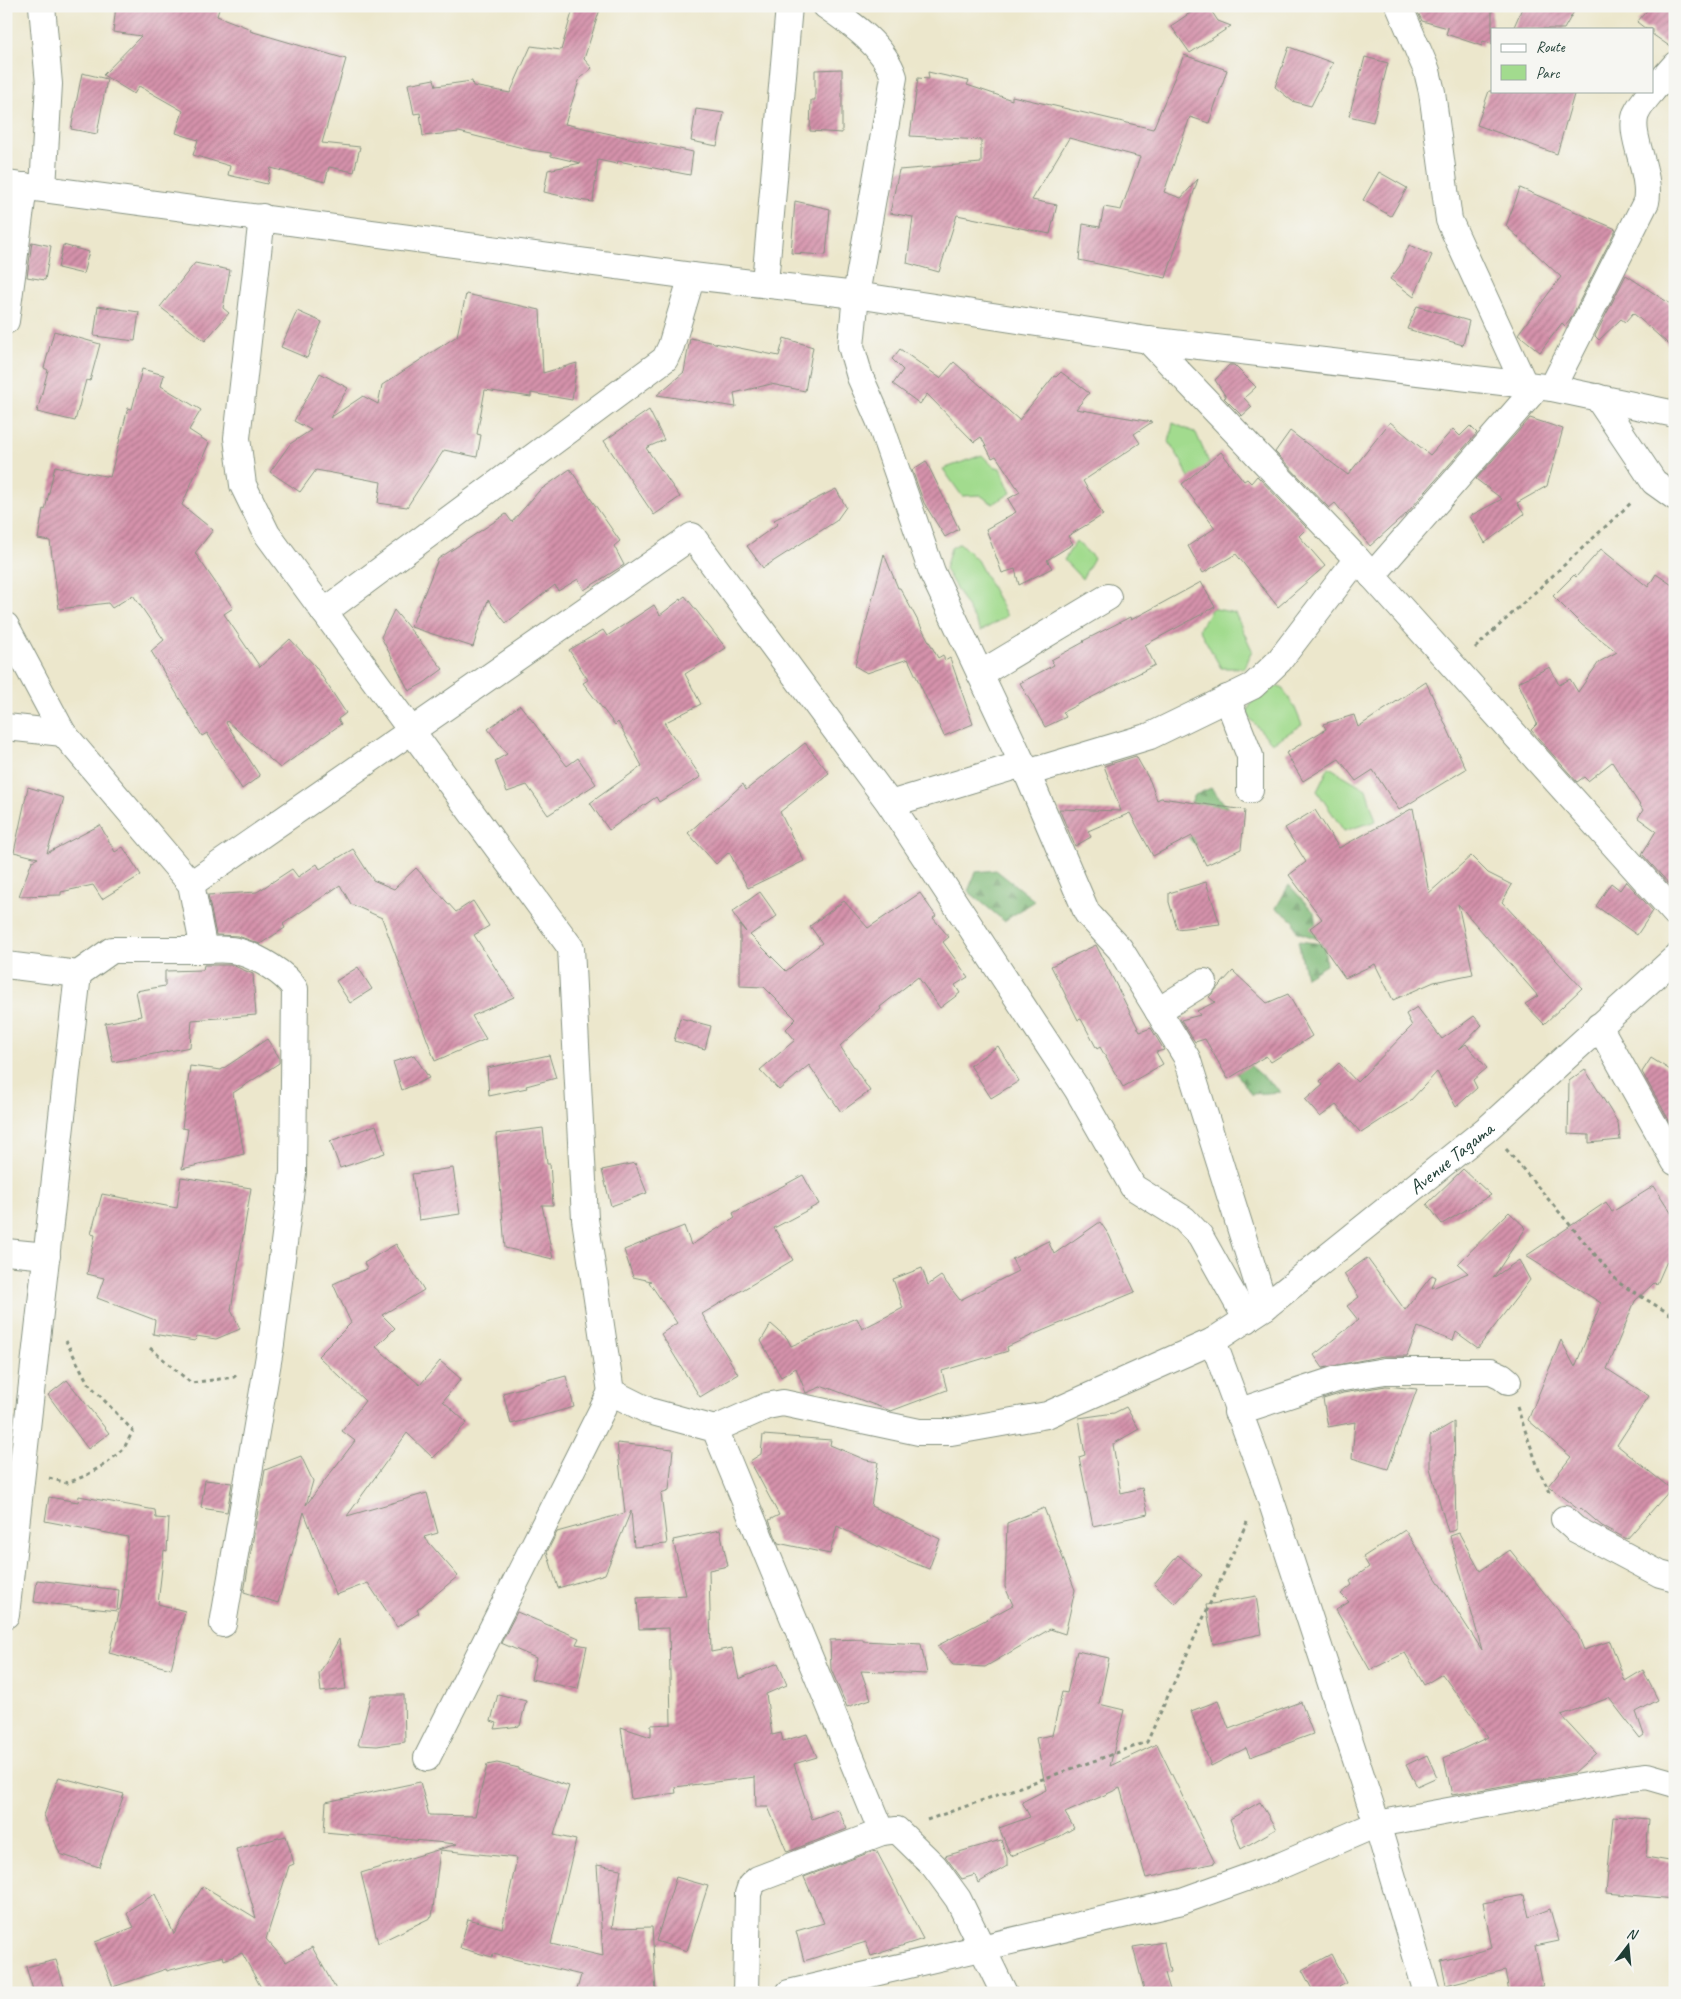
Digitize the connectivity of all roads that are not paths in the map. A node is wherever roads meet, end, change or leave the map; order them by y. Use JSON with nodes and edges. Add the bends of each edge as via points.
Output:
{"nodes":[{"id":1,"x":42,"y":6,"type":"edge"},
{"id":2,"x":789,"y":6,"type":"edge"},
{"id":3,"x":826,"y":6,"type":"edge"},
{"id":4,"x":1399,"y":6,"type":"edge"},
{"id":5,"x":855,"y":13,"type":"edge"},
{"id":6,"x":1675,"y":65,"type":"edge"},
{"id":7,"x":1654,"y":89,"type":"edge"},
{"id":8,"x":1651,"y":92,"type":"edge"},
{"id":9,"x":24,"y":186,"type":"edge"},
{"id":10,"x":262,"y":218,"type":"junction"},
{"id":11,"x":692,"y":276,"type":"junction"},
{"id":12,"x":765,"y":283,"type":"junction"},
{"id":13,"x":856,"y":295,"type":"junction"},
{"id":14,"x":6,"y":321,"type":"edge"},
{"id":15,"x":1148,"y":340,"type":"junction"},
{"id":16,"x":1538,"y":387,"type":"junction"},
{"id":17,"x":1597,"y":397,"type":"junction"},
{"id":18,"x":1675,"y":414,"type":"edge"},
{"id":19,"x":1675,"y":497,"type":"edge"},
{"id":20,"x":1364,"y":567,"type":"junction"},
{"id":21,"x":1108,"y":597,"type":"dead end"},
{"id":22,"x":324,"y":612,"type":"junction"},
{"id":23,"x":6,"y":626,"type":"edge"},
{"id":24,"x":980,"y":674,"type":"junction"},
{"id":25,"x":1227,"y":698,"type":"junction"},
{"id":26,"x":6,"y":727,"type":"edge"},
{"id":27,"x":411,"y":731,"type":"junction"},
{"id":28,"x":62,"y":733,"type":"junction"},
{"id":29,"x":1025,"y":769,"type":"junction"},
{"id":30,"x":1250,"y":790,"type":"dead end"},
{"id":31,"x":890,"y":804,"type":"junction"},
{"id":32,"x":191,"y":884,"type":"junction"},
{"id":33,"x":1675,"y":913,"type":"edge"},
{"id":34,"x":204,"y":950,"type":"junction"},
{"id":35,"x":1675,"y":958,"type":"edge"},
{"id":36,"x":6,"y":965,"type":"edge"},
{"id":37,"x":78,"y":974,"type":"junction"},
{"id":38,"x":1204,"y":982,"type":"dead end"},
{"id":39,"x":1158,"y":1011,"type":"junction"},
{"id":40,"x":1599,"y":1026,"type":"junction"},
{"id":41,"x":1675,"y":1162,"type":"edge"},
{"id":42,"x":6,"y":1252,"type":"edge"},
{"id":43,"x":47,"y":1256,"type":"junction"},
{"id":44,"x":1256,"y":1314,"type":"junction"},
{"id":45,"x":1213,"y":1341,"type":"junction"},
{"id":46,"x":1508,"y":1381,"type":"road end"},
{"id":47,"x":611,"y":1392,"type":"junction"},
{"id":48,"x":1238,"y":1412,"type":"junction"},
{"id":49,"x":715,"y":1429,"type":"junction"},
{"id":50,"x":1564,"y":1519,"type":"road end"},
{"id":51,"x":1675,"y":1578,"type":"edge"},
{"id":52,"x":6,"y":1615,"type":"edge"},
{"id":53,"x":223,"y":1624,"type":"dead end"},
{"id":54,"x":427,"y":1758,"type":"dead end"},
{"id":55,"x":1675,"y":1784,"type":"edge"},
{"id":56,"x":1377,"y":1824,"type":"junction"},
{"id":57,"x":890,"y":1831,"type":"junction"},
{"id":58,"x":983,"y":1948,"type":"junction"},
{"id":59,"x":795,"y":1992,"type":"edge"},
{"id":60,"x":746,"y":1993,"type":"edge"},
{"id":61,"x":1004,"y":1993,"type":"edge"},
{"id":62,"x":1427,"y":1993,"type":"edge"}],
"edges":[{"from":1,"to":9,"type":"street","via":[[49,84]]},
{"from":2,"to":12,"type":"street"},
{"from":3,"to":5,"type":"street"},
{"from":4,"to":16,"type":"street","via":[[1427,71],[1449,220]]},
{"from":5,"to":13,"type":"street","via":[[891,67],[894,77]]},
{"from":6,"to":7,"type":"street"},
{"from":8,"to":16,"type":"street","via":[[1635,116],[1648,179],[1646,202]]},
{"from":9,"to":10,"type":"street"},
{"from":9,"to":14,"type":"street"},
{"from":10,"to":11,"type":"street"},
{"from":10,"to":22,"type":"street","via":[[237,438],[243,485],[267,534]]},
{"from":11,"to":12,"type":"street"},
{"from":11,"to":22,"type":"street","via":[[665,359]]},
{"from":12,"to":13,"type":"street"},
{"from":13,"to":15,"type":"street"},
{"from":13,"to":24,"type":"street","via":[[851,346],[860,377],[879,420],[932,572]]},
{"from":15,"to":16,"type":"street"},
{"from":15,"to":20,"type":"street"},
{"from":16,"to":17,"type":"street"},
{"from":16,"to":20,"type":"street"},
{"from":17,"to":18,"type":"street"},
{"from":17,"to":19,"type":"street","via":[[1654,482]]},
{"from":20,"to":25,"type":"street","via":[[1279,661],[1252,686]]},
{"from":20,"to":33,"type":"street"},
{"from":21,"to":24,"type":"street"},
{"from":22,"to":27,"type":"street"},
{"from":23,"to":28,"type":"street"},
{"from":24,"to":29,"type":"street"},
{"from":25,"to":29,"type":"street","via":[[1150,736]]},
{"from":25,"to":30,"type":"street","via":[[1250,756]]},
{"from":26,"to":28,"type":"street"},
{"from":27,"to":31,"type":"street","via":[[692,536]]},
{"from":27,"to":32,"type":"street"},
{"from":27,"to":47,"type":"street","via":[[571,948],[585,1219]]},
{"from":28,"to":32,"type":"street"},
{"from":29,"to":31,"type":"street"},
{"from":29,"to":39,"type":"street","via":[[1086,913],[1120,949]]},
{"from":31,"to":44,"type":"street","via":[[1077,1089],[1134,1187],[1184,1219]]},
{"from":32,"to":34,"type":"street"},
{"from":34,"to":37,"type":"street","via":[[112,950]]},
{"from":34,"to":53,"type":"street","via":[[239,951],[281,973],[295,988],[293,1173],[271,1344]]},
{"from":35,"to":40,"type":"street","name":"Avenue Tagama"},
{"from":36,"to":37,"type":"street"},
{"from":37,"to":43,"type":"street"},
{"from":38,"to":39,"type":"street"},
{"from":39,"to":44,"type":"street","via":[[1187,1058]]},
{"from":40,"to":41,"type":"street"},
{"from":40,"to":44,"type":"street","name":"Avenue Tagama","via":[[1488,1128]]},
{"from":42,"to":43,"type":"street"},
{"from":43,"to":52,"type":"street"},
{"from":44,"to":45,"type":"street","name":"Avenue Tagama"},
{"from":45,"to":48,"type":"street"},
{"from":45,"to":49,"type":"street","name":"Avenue Tagama","via":[[1047,1415],[952,1432],[919,1432],[783,1403],[767,1406]]},
{"from":46,"to":48,"type":"street","via":[[1491,1371],[1385,1371],[1337,1379]]},
{"from":47,"to":49,"type":"street","via":[[649,1411]]},
{"from":47,"to":54,"type":"street"},
{"from":48,"to":56,"type":"street","via":[[1265,1482]]},
{"from":49,"to":57,"type":"street"},
{"from":50,"to":51,"type":"street","via":[[1584,1534],[1660,1574]]},
{"from":55,"to":56,"type":"street","via":[[1647,1776],[1630,1778]]},
{"from":56,"to":58,"type":"street","via":[[1282,1865],[1182,1901]]},
{"from":56,"to":62,"type":"street"},
{"from":57,"to":58,"type":"street","via":[[934,1866],[958,1899]]},
{"from":57,"to":60,"type":"street","via":[[758,1879],[750,1885]]},
{"from":58,"to":59,"type":"street"},
{"from":58,"to":61,"type":"street"}]}
